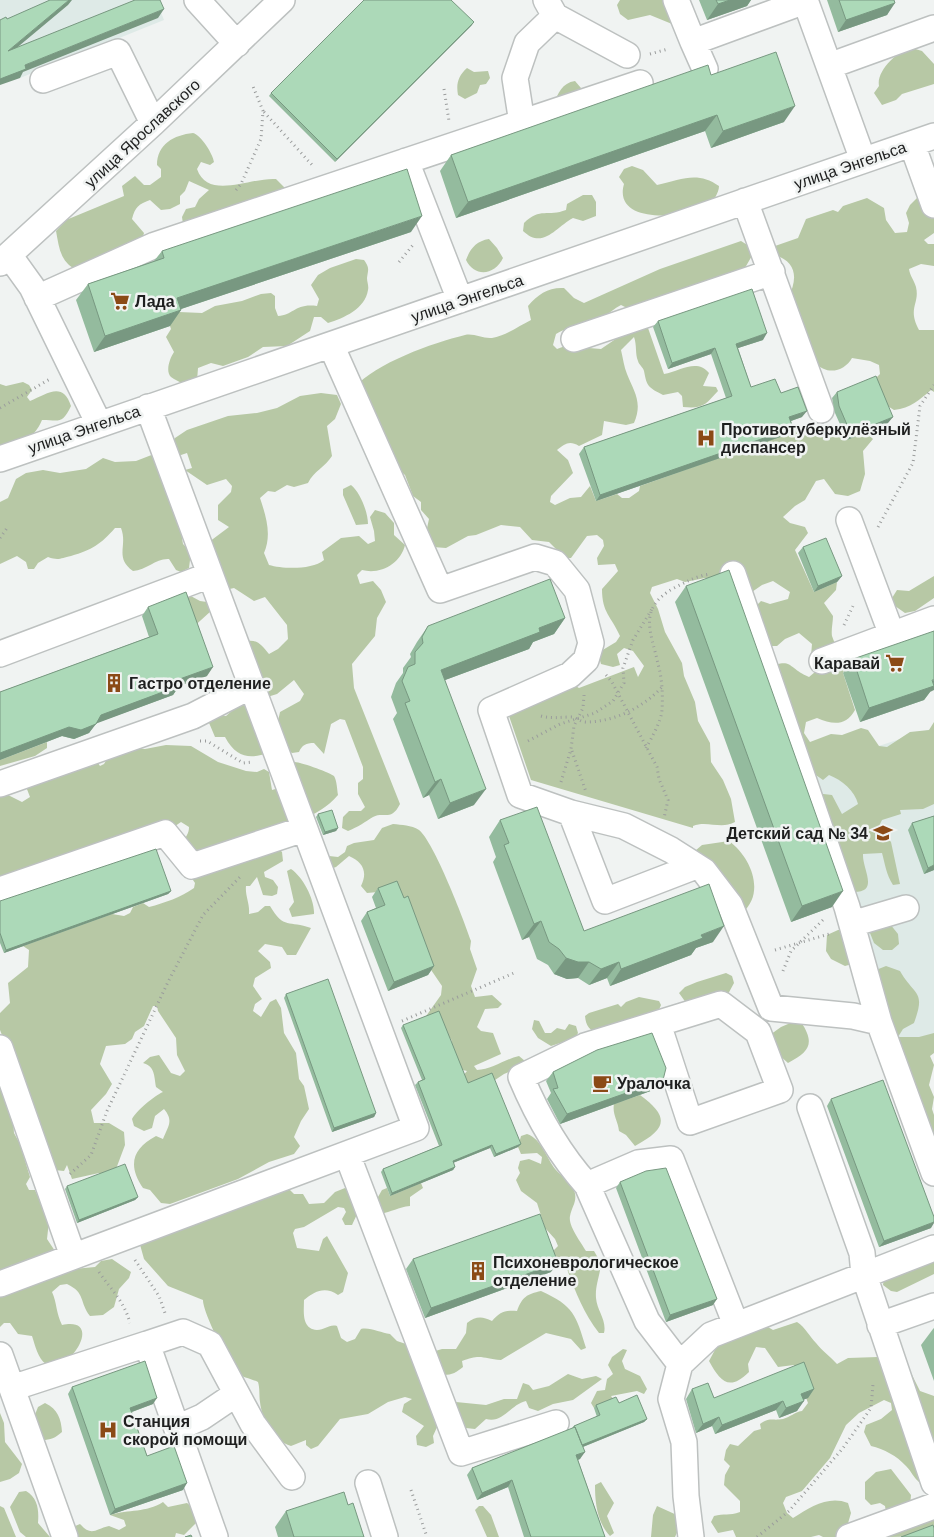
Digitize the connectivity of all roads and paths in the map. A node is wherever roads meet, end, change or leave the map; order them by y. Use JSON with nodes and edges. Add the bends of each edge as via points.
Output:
{"nodes":[{"id":1,"x":197,"y":0,"type":"edge"},
{"id":2,"x":282,"y":0,"type":"edge"},
{"id":3,"x":676,"y":0,"type":"edge"},
{"id":4,"x":805,"y":0,"type":"edge"},
{"id":5,"x":550,"y":8,"type":"edge"},
{"id":6,"x":934,"y":28,"type":"edge"},
{"id":7,"x":693,"y":42,"type":"junction"},
{"id":8,"x":237,"y":44,"type":"junction"},
{"id":9,"x":628,"y":55,"type":"joint"},
{"id":10,"x":829,"y":66,"type":"junction"},
{"id":11,"x":705,"y":69,"type":"edge"},
{"id":12,"x":42,"y":80,"type":"dead end"},
{"id":13,"x":252,"y":84,"type":"dead end"},
{"id":14,"x":640,"y":84,"type":"dead end"},
{"id":15,"x":444,"y":89,"type":"dead end"},
{"id":16,"x":263,"y":111,"type":"junction"},
{"id":17,"x":153,"y":123,"type":"junction"},
{"id":18,"x":522,"y":123,"type":"junction"},
{"id":19,"x":923,"y":140,"type":"edge"},
{"id":20,"x":453,"y":146,"type":"junction"},
{"id":21,"x":863,"y":160,"type":"junction"},
{"id":22,"x":406,"y":161,"type":"junction"},
{"id":23,"x":330,"y":186,"type":"junction"},
{"id":24,"x":229,"y":197,"type":"dead end"},
{"id":25,"x":745,"y":201,"type":"junction"},
{"id":26,"x":934,"y":205,"type":"edge"},
{"id":27,"x":4,"y":259,"type":"edge"},
{"id":28,"x":772,"y":272,"type":"junction"},
{"id":29,"x":37,"y":298,"type":"junction"},
{"id":30,"x":460,"y":300,"type":"junction"},
{"id":31,"x":574,"y":339,"type":"dead end"},
{"id":32,"x":331,"y":345,"type":"junction"},
{"id":33,"x":70,"y":367,"type":"junction"},
{"id":34,"x":934,"y":385,"type":"edge"},
{"id":35,"x":148,"y":407,"type":"junction"},
{"id":36,"x":0,"y":408,"type":"edge"},
{"id":37,"x":821,"y":410,"type":"dead end"},
{"id":38,"x":99,"y":424,"type":"junction"},
{"id":39,"x":0,"y":459,"type":"edge"},
{"id":40,"x":848,"y":520,"type":"dead end"},
{"id":41,"x":7,"y":528,"type":"dead end"},
{"id":42,"x":0,"y":538,"type":"edge"},
{"id":43,"x":862,"y":554,"type":"junction"},
{"id":44,"x":733,"y":574,"type":"joint"},
{"id":45,"x":210,"y":575,"type":"junction"},
{"id":46,"x":854,"y":602,"type":"dead end"},
{"id":47,"x":656,"y":604,"type":"junction"},
{"id":48,"x":934,"y":619,"type":"edge"},
{"id":49,"x":843,"y":626,"type":"dead end"},
{"id":50,"x":892,"y":635,"type":"junction"},
{"id":51,"x":0,"y":654,"type":"edge"},
{"id":52,"x":822,"y":661,"type":"dead end"},
{"id":53,"x":582,"y":663,"type":"junction"},
{"id":54,"x":251,"y":686,"type":"junction"},
{"id":55,"x":662,"y":687,"type":"junction"},
{"id":56,"x":617,"y":693,"type":"junction"},
{"id":57,"x":628,"y":711,"type":"junction"},
{"id":58,"x":578,"y":720,"type":"junction"},
{"id":59,"x":197,"y":741,"type":"dead end"},
{"id":60,"x":504,"y":748,"type":"junction"},
{"id":61,"x":646,"y":748,"type":"junction"},
{"id":62,"x":571,"y":749,"type":"junction"},
{"id":63,"x":279,"y":761,"type":"junction"},
{"id":64,"x":0,"y":784,"type":"edge"},
{"id":65,"x":570,"y":812,"type":"junction"},
{"id":66,"x":304,"y":828,"type":"junction"},
{"id":67,"x":649,"y":839,"type":"junction"},
{"id":68,"x":696,"y":866,"type":"junction"},
{"id":69,"x":245,"y":873,"type":"dead end"},
{"id":70,"x":0,"y":890,"type":"edge"},
{"id":71,"x":842,"y":891,"type":"junction"},
{"id":72,"x":906,"y":908,"type":"dead end"},
{"id":73,"x":852,"y":924,"type":"junction"},
{"id":74,"x":799,"y":944,"type":"junction"},
{"id":75,"x":751,"y":957,"type":"junction"},
{"id":76,"x":514,"y":973,"type":"dead end"},
{"id":77,"x":768,"y":1002,"type":"junction"},
{"id":78,"x":742,"y":1020,"type":"junction"},
{"id":79,"x":879,"y":1022,"type":"junction"},
{"id":80,"x":658,"y":1024,"type":"junction"},
{"id":81,"x":379,"y":1031,"type":"junction"},
{"id":82,"x":0,"y":1048,"type":"edge"},
{"id":83,"x":810,"y":1107,"type":"dead end"},
{"id":84,"x":347,"y":1154,"type":"junction"},
{"id":85,"x":934,"y":1173,"type":"edge"},
{"id":86,"x":587,"y":1185,"type":"junction"},
{"id":87,"x":50,"y":1191,"type":"junction"},
{"id":88,"x":117,"y":1240,"type":"junction"},
{"id":89,"x":934,"y":1248,"type":"edge"},
{"id":90,"x":78,"y":1255,"type":"junction"},
{"id":91,"x":864,"y":1275,"type":"junction"},
{"id":92,"x":0,"y":1284,"type":"edge"},
{"id":93,"x":934,"y":1306,"type":"edge"},
{"id":94,"x":736,"y":1325,"type":"junction"},
{"id":95,"x":880,"y":1325,"type":"junction"},
{"id":96,"x":157,"y":1340,"type":"junction"},
{"id":97,"x":0,"y":1355,"type":"edge"},
{"id":98,"x":680,"y":1364,"type":"junction"},
{"id":99,"x":873,"y":1379,"type":"dead end"},
{"id":100,"x":12,"y":1388,"type":"junction"},
{"id":101,"x":236,"y":1394,"type":"junction"},
{"id":102,"x":556,"y":1423,"type":"dead end"},
{"id":103,"x":177,"y":1428,"type":"junction"},
{"id":104,"x":292,"y":1477,"type":"dead end"},
{"id":105,"x":368,"y":1483,"type":"dead end"},
{"id":106,"x":934,"y":1483,"type":"edge"},
{"id":107,"x":411,"y":1490,"type":"dead end"},
{"id":108,"x":934,"y":1506,"type":"edge"},
{"id":109,"x":687,"y":1534,"type":"edge"},
{"id":110,"x":65,"y":1537,"type":"edge"},
{"id":111,"x":215,"y":1537,"type":"edge"},
{"id":112,"x":385,"y":1537,"type":"edge"},
{"id":113,"x":427,"y":1537,"type":"edge"},
{"id":114,"x":757,"y":1537,"type":"edge"},
{"id":115,"x":849,"y":1537,"type":"edge"}],
"edges":[{"from":1,"to":8,"type":"street"},
{"from":2,"to":8,"type":"street","name":"улица Ярославского"},
{"from":3,"to":7,"type":"street"},
{"from":4,"to":7,"type":"street"},
{"from":4,"to":10,"type":"street"},
{"from":5,"to":9,"type":"street"},
{"from":5,"to":18,"type":"street","via":[[527,43],[515,78]]},
{"from":6,"to":10,"type":"street"},
{"from":7,"to":9,"type":"path","via":[[644,56]]},
{"from":7,"to":11,"type":"street"},
{"from":8,"to":17,"type":"street","name":"улица Ярославского"},
{"from":10,"to":21,"type":"street"},
{"from":12,"to":17,"type":"street","via":[[118,52]]},
{"from":13,"to":16,"type":"path"},
{"from":14,"to":18,"type":"street"},
{"from":15,"to":20,"type":"path"},
{"from":16,"to":23,"type":"path"},
{"from":16,"to":24,"type":"path","via":[[261,139],[242,184]]},
{"from":17,"to":27,"type":"street","name":"улица Ярославского"},
{"from":18,"to":20,"type":"street"},
{"from":19,"to":21,"type":"street","name":"улица Энгельса"},
{"from":19,"to":26,"type":"street"},
{"from":20,"to":22,"type":"street"},
{"from":21,"to":25,"type":"street","name":"улица Энгельса"},
{"from":22,"to":23,"type":"street"},
{"from":22,"to":30,"type":"street"},
{"from":23,"to":29,"type":"street","via":[[155,245]]},
{"from":25,"to":28,"type":"street"},
{"from":25,"to":30,"type":"street","name":"улица Энгельса"},
{"from":27,"to":29,"type":"street"},
{"from":28,"to":31,"type":"street"},
{"from":28,"to":37,"type":"street"},
{"from":29,"to":33,"type":"street"},
{"from":30,"to":32,"type":"street","name":"улица Энгельса"},
{"from":32,"to":35,"type":"street","name":"улица Энгельса"},
{"from":32,"to":53,"type":"street","via":[[440,590],[535,557],[555,563],[577,590],[591,643]]},
{"from":33,"to":36,"type":"path"},
{"from":33,"to":38,"type":"street"},
{"from":34,"to":43,"type":"path","via":[[920,406],[913,463]]},
{"from":35,"to":38,"type":"street","name":"улица Энгельса"},
{"from":35,"to":45,"type":"street"},
{"from":38,"to":39,"type":"street","name":"улица Энгельса"},
{"from":40,"to":43,"type":"street"},
{"from":41,"to":42,"type":"path"},
{"from":43,"to":50,"type":"street"},
{"from":44,"to":47,"type":"path","via":[[698,576],[661,596]]},
{"from":44,"to":71,"type":"street"},
{"from":45,"to":51,"type":"street"},
{"from":45,"to":54,"type":"street"},
{"from":46,"to":49,"type":"path"},
{"from":47,"to":55,"type":"path","via":[[648,622]]},
{"from":47,"to":56,"type":"path","via":[[633,640],[623,668],[624,684]]},
{"from":48,"to":50,"type":"street"},
{"from":50,"to":52,"type":"street"},
{"from":53,"to":56,"type":"path","via":[[608,677]]},
{"from":53,"to":58,"type":"path","via":[[584,708]]},
{"from":53,"to":60,"type":"street","via":[[570,675],[491,710]]},
{"from":54,"to":63,"type":"street"},
{"from":54,"to":64,"type":"street","via":[[193,716]]},
{"from":55,"to":57,"type":"path","via":[[645,704]]},
{"from":55,"to":61,"type":"path","via":[[662,712]]},
{"from":56,"to":57,"type":"path"},
{"from":56,"to":58,"type":"path","via":[[613,701]]},
{"from":57,"to":58,"type":"path","via":[[609,718]]},
{"from":57,"to":61,"type":"path"},
{"from":58,"to":60,"type":"path","via":[[560,724],[519,745]]},
{"from":58,"to":62,"type":"path"},
{"from":59,"to":63,"type":"path","via":[[207,741],[243,763]]},
{"from":60,"to":65,"type":"street","via":[[520,795]]},
{"from":61,"to":67,"type":"path","via":[[658,767],[659,779],[668,800],[663,819]]},
{"from":62,"to":65,"type":"path","via":[[566,768]]},
{"from":62,"to":65,"type":"path","via":[[585,785]]},
{"from":63,"to":66,"type":"street"},
{"from":65,"to":67,"type":"street","via":[[624,826]]},
{"from":65,"to":68,"type":"street","via":[[605,901]]},
{"from":66,"to":70,"type":"street","via":[[192,866],[165,833]]},
{"from":66,"to":81,"type":"street"},
{"from":67,"to":68,"type":"street"},
{"from":68,"to":75,"type":"street","via":[[704,871],[730,905]]},
{"from":69,"to":87,"type":"path","via":[[203,915],[107,1111],[90,1155]]},
{"from":71,"to":73,"type":"street"},
{"from":71,"to":74,"type":"path","via":[[832,910]]},
{"from":72,"to":73,"type":"street"},
{"from":73,"to":74,"type":"path"},
{"from":73,"to":79,"type":"street"},
{"from":74,"to":75,"type":"path"},
{"from":74,"to":77,"type":"path","via":[[791,951]]},
{"from":75,"to":77,"type":"street"},
{"from":76,"to":81,"type":"path"},
{"from":77,"to":78,"type":"street"},
{"from":77,"to":79,"type":"street"},
{"from":78,"to":80,"type":"street","via":[[721,1004]]},
{"from":78,"to":80,"type":"street","via":[[758,1032],[780,1090],[690,1122]]},
{"from":79,"to":85,"type":"street"},
{"from":80,"to":86,"type":"street","via":[[585,1046],[522,1076],[529,1096],[571,1167]]},
{"from":81,"to":84,"type":"street","via":[[416,1128]]},
{"from":82,"to":87,"type":"street"},
{"from":83,"to":91,"type":"street","via":[[862,1253]]},
{"from":84,"to":88,"type":"street"},
{"from":84,"to":102,"type":"street","via":[[461,1453]]},
{"from":86,"to":94,"type":"street","via":[[638,1163],[671,1158]]},
{"from":86,"to":98,"type":"street","via":[[647,1321]]},
{"from":87,"to":90,"type":"street"},
{"from":88,"to":90,"type":"street"},
{"from":88,"to":96,"type":"path","via":[[143,1270],[159,1296],[169,1323]]},
{"from":89,"to":91,"type":"street"},
{"from":90,"to":92,"type":"street"},
{"from":90,"to":96,"type":"path","via":[[122,1301],[132,1330],[140,1340]]},
{"from":91,"to":94,"type":"street"},
{"from":91,"to":95,"type":"street"},
{"from":93,"to":95,"type":"street"},
{"from":94,"to":98,"type":"street","via":[[711,1335]]},
{"from":95,"to":106,"type":"street"},
{"from":96,"to":100,"type":"street"},
{"from":96,"to":101,"type":"street","via":[[183,1332],[210,1344]]},
{"from":96,"to":103,"type":"street"},
{"from":97,"to":100,"type":"street"},
{"from":98,"to":109,"type":"street","via":[[671,1399],[684,1442]]},
{"from":99,"to":114,"type":"path","via":[[871,1408],[844,1448],[789,1510]]},
{"from":100,"to":110,"type":"street"},
{"from":101,"to":103,"type":"street","via":[[202,1417]]},
{"from":101,"to":104,"type":"street","via":[[253,1424]]},
{"from":103,"to":111,"type":"street"},
{"from":105,"to":112,"type":"street"},
{"from":107,"to":113,"type":"path"},
{"from":108,"to":115,"type":"street"}]}
